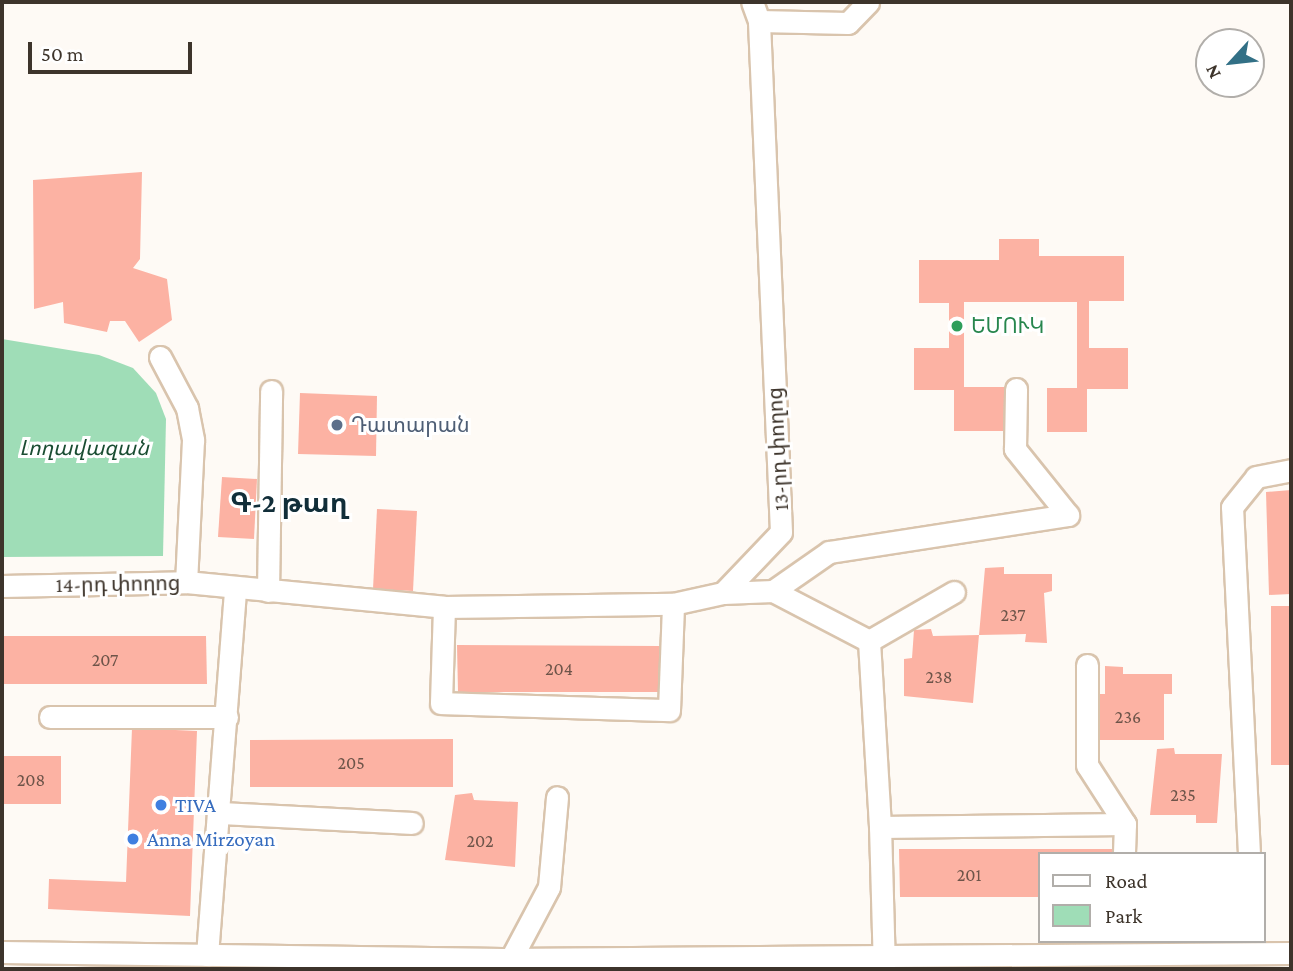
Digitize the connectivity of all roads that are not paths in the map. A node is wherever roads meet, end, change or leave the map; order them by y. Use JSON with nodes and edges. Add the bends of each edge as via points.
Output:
{"nodes":[{"id":1,"x":868,"y":2,"type":"edge"},
{"id":2,"x":755,"y":11,"type":"edge"},
{"id":3,"x":804,"y":12,"type":"edge"},
{"id":4,"x":160,"y":357,"type":"dead end"},
{"id":5,"x":1016,"y":389,"type":"dead end"},
{"id":6,"x":271,"y":391,"type":"dead end"},
{"id":7,"x":1291,"y":470,"type":"edge"},
{"id":8,"x":186,"y":582,"type":"junction"},
{"id":9,"x":2,"y":586,"type":"edge"},
{"id":10,"x":235,"y":587,"type":"junction"},
{"id":11,"x":268,"y":591,"type":"junction"},
{"id":12,"x":773,"y":591,"type":"junction"},
{"id":13,"x":954,"y":592,"type":"dead end"},
{"id":14,"x":723,"y":593,"type":"junction"},
{"id":15,"x":673,"y":604,"type":"junction"},
{"id":16,"x":444,"y":607,"type":"junction"},
{"id":17,"x":869,"y":642,"type":"junction"},
{"id":18,"x":1087,"y":665,"type":"dead end"},
{"id":19,"x":50,"y":717,"type":"dead end"},
{"id":20,"x":228,"y":717,"type":"junction"},
{"id":21,"x":557,"y":797,"type":"dead end"},
{"id":22,"x":222,"y":813,"type":"junction"},
{"id":23,"x":412,"y":822,"type":"dead end"},
{"id":24,"x":1125,"y":824,"type":"junction"},
{"id":25,"x":880,"y":827,"type":"junction"},
{"id":26,"x":1124,"y":852,"type":"edge"},
{"id":27,"x":1249,"y":852,"type":"edge"},
{"id":28,"x":1122,"y":947,"type":"edge"},
{"id":29,"x":1254,"y":947,"type":"edge"},
{"id":30,"x":2,"y":952,"type":"edge"},
{"id":31,"x":1291,"y":953,"type":"edge"},
{"id":32,"x":206,"y":955,"type":"junction"},
{"id":33,"x":66,"y":961,"type":"edge"},
{"id":34,"x":925,"y":963,"type":"edge"},
{"id":35,"x":506,"y":964,"type":"edge"},
{"id":36,"x":884,"y":964,"type":"edge"}],
"edges":[{"from":1,"to":3,"type":"street","via":[[848,23]]},
{"from":2,"to":3,"type":"street"},
{"from":2,"to":14,"type":"street","name":"13-րդ փողոց","via":[[781,532]]},
{"from":4,"to":8,"type":"street","via":[[187,408],[193,440]]},
{"from":5,"to":12,"type":"street","via":[[1016,449],[1068,515],[829,552]]},
{"from":6,"to":11,"type":"street"},
{"from":7,"to":27,"type":"street","via":[[1256,477],[1232,507]]},
{"from":8,"to":9,"type":"street","name":"14-րդ փողոց"},
{"from":8,"to":10,"type":"street","name":"14-րդ փողոց"},
{"from":10,"to":11,"type":"street"},
{"from":10,"to":20,"type":"street"},
{"from":11,"to":16,"type":"street"},
{"from":12,"to":14,"type":"street"},
{"from":12,"to":17,"type":"street"},
{"from":13,"to":17,"type":"street"},
{"from":14,"to":15,"type":"street"},
{"from":15,"to":16,"type":"street"},
{"from":15,"to":16,"type":"street","via":[[669,710],[441,703]]},
{"from":17,"to":25,"type":"street"},
{"from":18,"to":24,"type":"street","via":[[1087,765]]},
{"from":19,"to":20,"type":"street"},
{"from":20,"to":22,"type":"street"},
{"from":21,"to":35,"type":"street","via":[[549,887]]},
{"from":22,"to":23,"type":"street"},
{"from":22,"to":32,"type":"street"},
{"from":24,"to":25,"type":"street"},
{"from":24,"to":26,"type":"street"},
{"from":25,"to":36,"type":"street"},
{"from":28,"to":29,"type":"street"},
{"from":28,"to":34,"type":"street"},
{"from":29,"to":31,"type":"street"},
{"from":30,"to":33,"type":"street"},
{"from":32,"to":33,"type":"street"},
{"from":32,"to":35,"type":"street"},
{"from":34,"to":36,"type":"street"},
{"from":35,"to":36,"type":"street"}]}
